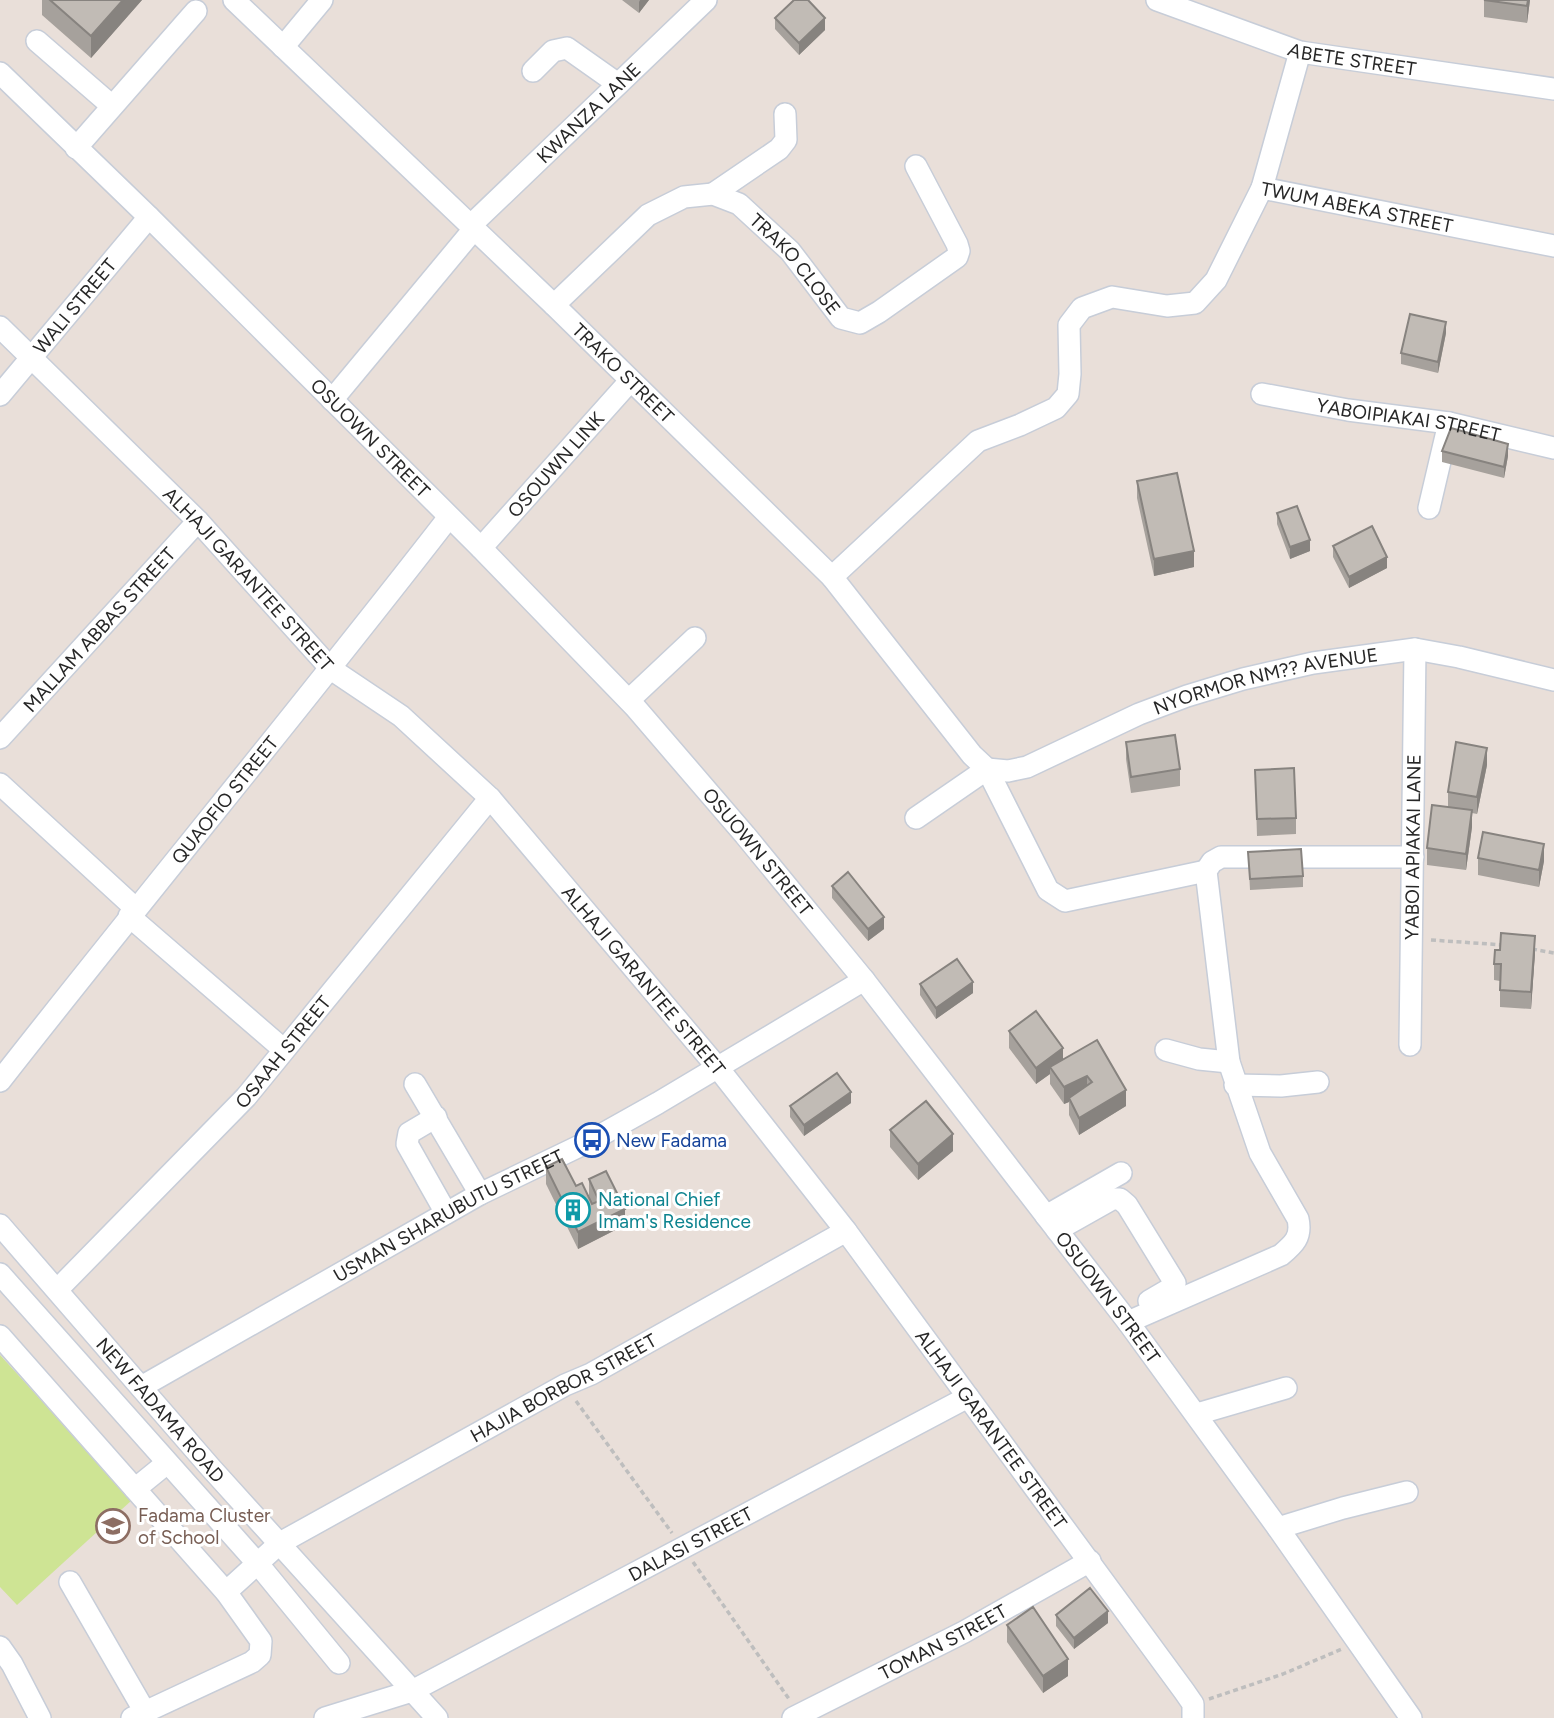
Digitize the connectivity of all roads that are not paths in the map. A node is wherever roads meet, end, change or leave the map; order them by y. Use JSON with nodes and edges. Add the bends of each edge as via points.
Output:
{"nodes":[{"id":1,"x":234,"y":0,"type":"edge"},
{"id":2,"x":323,"y":0,"type":"edge"},
{"id":3,"x":706,"y":0,"type":"edge"},
{"id":4,"x":1157,"y":0,"type":"edge"},
{"id":5,"x":195,"y":11,"type":"dead end"},
{"id":6,"x":37,"y":41,"type":"dead end"},
{"id":7,"x":284,"y":47,"type":"junction"},
{"id":8,"x":1300,"y":52,"type":"junction"},
{"id":9,"x":533,"y":71,"type":"dead end"},
{"id":10,"x":0,"y":73,"type":"edge"},
{"id":11,"x":618,"y":84,"type":"junction"},
{"id":12,"x":1554,"y":89,"type":"edge"},
{"id":13,"x":112,"y":106,"type":"junction"},
{"id":14,"x":785,"y":114,"type":"dead end"},
{"id":15,"x":76,"y":148,"type":"junction"},
{"id":16,"x":916,"y":166,"type":"dead end"},
{"id":17,"x":1262,"y":188,"type":"junction"},
{"id":18,"x":713,"y":194,"type":"junction"},
{"id":19,"x":149,"y":217,"type":"junction"},
{"id":20,"x":472,"y":228,"type":"junction"},
{"id":21,"x":1554,"y":246,"type":"edge"},
{"id":22,"x":554,"y":305,"type":"junction"},
{"id":23,"x":0,"y":327,"type":"edge"},
{"id":24,"x":30,"y":356,"type":"junction"},
{"id":25,"x":631,"y":381,"type":"junction"},
{"id":26,"x":1262,"y":394,"type":"dead end"},
{"id":27,"x":0,"y":395,"type":"edge"},
{"id":28,"x":332,"y":400,"type":"junction"},
{"id":29,"x":1449,"y":423,"type":"junction"},
{"id":30,"x":1554,"y":448,"type":"edge"},
{"id":31,"x":1429,"y":508,"type":"dead end"},
{"id":32,"x":449,"y":517,"type":"junction"},
{"id":33,"x":198,"y":521,"type":"junction"},
{"id":34,"x":481,"y":548,"type":"junction"},
{"id":35,"x":832,"y":577,"type":"junction"},
{"id":36,"x":695,"y":638,"type":"dead end"},
{"id":37,"x":1415,"y":649,"type":"junction"},
{"id":38,"x":331,"y":669,"type":"junction"},
{"id":39,"x":1554,"y":680,"type":"edge"},
{"id":40,"x":629,"y":700,"type":"junction"},
{"id":41,"x":0,"y":738,"type":"edge"},
{"id":42,"x":987,"y":769,"type":"junction"},
{"id":43,"x":0,"y":784,"type":"edge"},
{"id":44,"x":489,"y":798,"type":"junction"},
{"id":45,"x":916,"y":818,"type":"dead end"},
{"id":46,"x":1413,"y":857,"type":"junction"},
{"id":47,"x":1206,"y":871,"type":"junction"},
{"id":48,"x":132,"y":912,"type":"junction"},
{"id":49,"x":864,"y":980,"type":"junction"},
{"id":50,"x":1410,"y":1045,"type":"dead end"},
{"id":51,"x":283,"y":1049,"type":"junction"},
{"id":52,"x":1166,"y":1050,"type":"dead end"},
{"id":53,"x":1229,"y":1062,"type":"junction"},
{"id":54,"x":718,"y":1068,"type":"junction"},
{"id":55,"x":0,"y":1081,"type":"edge"},
{"id":56,"x":1318,"y":1082,"type":"dead end"},
{"id":57,"x":415,"y":1084,"type":"dead end"},
{"id":58,"x":1235,"y":1085,"type":"junction"},
{"id":59,"x":436,"y":1117,"type":"junction"},
{"id":60,"x":1121,"y":1174,"type":"dead end"},
{"id":61,"x":480,"y":1194,"type":"junction"},
{"id":62,"x":446,"y":1213,"type":"junction"},
{"id":63,"x":1051,"y":1223,"type":"junction"},
{"id":64,"x":2,"y":1231,"type":"edge"},
{"id":65,"x":846,"y":1231,"type":"junction"},
{"id":66,"x":0,"y":1274,"type":"edge"},
{"id":67,"x":58,"y":1289,"type":"junction"},
{"id":68,"x":1126,"y":1319,"type":"junction"},
{"id":69,"x":0,"y":1336,"type":"edge"},
{"id":70,"x":141,"y":1387,"type":"junction"},
{"id":71,"x":1286,"y":1388,"type":"dead end"},
{"id":72,"x":968,"y":1397,"type":"junction"},
{"id":73,"x":1197,"y":1414,"type":"junction"},
{"id":74,"x":167,"y":1463,"type":"junction"},
{"id":75,"x":135,"y":1489,"type":"junction"},
{"id":76,"x":1406,"y":1492,"type":"dead end"},
{"id":77,"x":1278,"y":1528,"type":"junction"},
{"id":78,"x":280,"y":1543,"type":"junction"},
{"id":79,"x":1090,"y":1561,"type":"junction"},
{"id":80,"x":258,"y":1564,"type":"junction"},
{"id":81,"x":70,"y":1582,"type":"dead end"},
{"id":82,"x":226,"y":1592,"type":"junction"},
{"id":83,"x":0,"y":1647,"type":"edge"},
{"id":84,"x":339,"y":1663,"type":"dead end"},
{"id":85,"x":412,"y":1691,"type":"junction"},
{"id":86,"x":1193,"y":1711,"type":"edge"},
{"id":87,"x":138,"y":1715,"type":"edge"},
{"id":88,"x":40,"y":1718,"type":"edge"},
{"id":89,"x":325,"y":1718,"type":"edge"},
{"id":90,"x":437,"y":1718,"type":"edge"},
{"id":91,"x":793,"y":1718,"type":"edge"},
{"id":92,"x":1411,"y":1718,"type":"edge"}],
"edges":[{"from":1,"to":7,"type":"street","name":"TRAKO STREET"},
{"from":2,"to":7,"type":"street"},
{"from":3,"to":11,"type":"street","name":"KWANZA LANE"},
{"from":4,"to":8,"type":"street","name":"ABETE STREET"},
{"from":5,"to":13,"type":"street"},
{"from":6,"to":13,"type":"street"},
{"from":7,"to":20,"type":"street","name":"TRAKO STREET"},
{"from":8,"to":12,"type":"street","name":"ABETE STREET"},
{"from":8,"to":17,"type":"street"},
{"from":9,"to":11,"type":"street","via":[[552,51],[566,48]]},
{"from":10,"to":15,"type":"street","name":"OSUOWN STREET"},
{"from":11,"to":20,"type":"street","name":"KWANZA LANE"},
{"from":13,"to":15,"type":"street"},
{"from":14,"to":18,"type":"street","via":[[786,139],[779,149]]},
{"from":15,"to":19,"type":"street","name":"OSUOWN STREET"},
{"from":16,"to":18,"type":"street","name":"TRAKO CLOSE","via":[[959,251],[957,257],[860,323],[841,318],[790,251],[738,204]]},
{"from":17,"to":21,"type":"street","name":"TWUM ABEKA STREET"},
{"from":17,"to":35,"type":"street","name":"TWUM ABEKA STREET","via":[[1216,280],[1195,303],[1167,306],[1112,297],[1082,308],[1069,325],[1068,394],[1056,408],[978,441]]},
{"from":18,"to":22,"type":"street","via":[[684,197],[648,215]]},
{"from":19,"to":24,"type":"street","name":"WALI STREET"},
{"from":19,"to":28,"type":"street","name":"OSUOWN STREET"},
{"from":20,"to":22,"type":"street","name":"TRAKO STREET"},
{"from":20,"to":28,"type":"street","name":"KWANZA LANE"},
{"from":22,"to":25,"type":"street","name":"TRAKO STREET"},
{"from":23,"to":24,"type":"street","name":"ALHAJI GARANTEE STREET"},
{"from":24,"to":27,"type":"street","name":"WALI STREET"},
{"from":24,"to":33,"type":"street","name":"ALHAJI GARANTEE STREET"},
{"from":25,"to":34,"type":"street","name":"OSOUWN LINK"},
{"from":25,"to":35,"type":"street","name":"TRAKO STREET"},
{"from":26,"to":29,"type":"street","name":"YABOIPIAKAI STREET","via":[[1348,411]]},
{"from":28,"to":32,"type":"street","name":"OSUOWN STREET"},
{"from":29,"to":30,"type":"street","name":"YABOIPIAKAI STREET"},
{"from":29,"to":31,"type":"street"},
{"from":32,"to":34,"type":"street","name":"OSUOWN STREET"},
{"from":32,"to":38,"type":"street","name":"QUAOFIO STREET"},
{"from":33,"to":38,"type":"street","name":"ALHAJI GARANTEE STREET"},
{"from":33,"to":41,"type":"street","name":"MALLAM ABBAS STREET"},
{"from":34,"to":40,"type":"street","name":"OSUOWN STREET"},
{"from":35,"to":42,"type":"street","name":"TRAKO STREET"},
{"from":36,"to":40,"type":"street"},
{"from":37,"to":39,"type":"street","name":"NYORMOR NM?? AVENUE"},
{"from":37,"to":42,"type":"street","name":"NYORMOR NM?? AVENUE","via":[[1313,663],[1243,679],[1139,714],[1027,767]]},
{"from":37,"to":46,"type":"street","name":"YABOI APIAKAI LANE"},
{"from":38,"to":44,"type":"street","name":"ALHAJI GARANTEE STREET","via":[[401,716]]},
{"from":38,"to":48,"type":"street","name":"QUAOFIO STREET"},
{"from":40,"to":49,"type":"street","name":"OSUOWN STREET"},
{"from":42,"to":45,"type":"street"},
{"from":42,"to":47,"type":"street","name":"TRAKO STREET","via":[[1048,890],[1056,897],[1065,901]]},
{"from":43,"to":48,"type":"street"},
{"from":44,"to":51,"type":"street","name":"OSAAH STREET"},
{"from":44,"to":54,"type":"street","name":"ALHAJI GARANTEE STREET"},
{"from":46,"to":47,"type":"street","name":"TRAKO STREET","via":[[1221,857]]},
{"from":46,"to":50,"type":"street","name":"YABOI APIAKAI LANE"},
{"from":47,"to":53,"type":"street"},
{"from":48,"to":51,"type":"street"},
{"from":48,"to":55,"type":"street","name":"QUAOFIO STREET"},
{"from":49,"to":54,"type":"street","name":"USMAN SHARUBUTU STREET"},
{"from":49,"to":63,"type":"street","name":"OSUOWN STREET"},
{"from":51,"to":67,"type":"street","name":"OSAAH STREET","via":[[221,1124]]},
{"from":52,"to":53,"type":"street"},
{"from":53,"to":58,"type":"street"},
{"from":54,"to":61,"type":"street","name":"USMAN SHARUBUTU STREET","via":[[592,1140]]},
{"from":54,"to":65,"type":"street","name":"ALHAJI GARANTEE STREET"},
{"from":56,"to":58,"type":"street"},
{"from":57,"to":59,"type":"street"},
{"from":58,"to":68,"type":"street","via":[[1260,1153],[1298,1219],[1296,1242],[1281,1255]]},
{"from":59,"to":61,"type":"street"},
{"from":59,"to":62,"type":"street","via":[[409,1133],[407,1144]]},
{"from":60,"to":63,"type":"street"},
{"from":61,"to":62,"type":"street","name":"USMAN SHARUBUTU STREET"},
{"from":62,"to":70,"type":"street","name":"USMAN SHARUBUTU STREET"},
{"from":63,"to":68,"type":"street","name":"OSUOWN STREET"},
{"from":63,"to":68,"type":"street","via":[[1112,1199],[1127,1205],[1175,1283]]},
{"from":64,"to":67,"type":"street","name":"NEW FADAMA ROAD"},
{"from":65,"to":72,"type":"street","name":"ALHAJI GARANTEE STREET"},
{"from":65,"to":78,"type":"street","name":"HAJIA BORBOR STREET"},
{"from":66,"to":74,"type":"street"},
{"from":67,"to":70,"type":"street","name":"NEW FADAMA ROAD"},
{"from":68,"to":73,"type":"street","name":"OSUOWN STREET"},
{"from":69,"to":75,"type":"street"},
{"from":70,"to":78,"type":"street","name":"NEW FADAMA ROAD"},
{"from":71,"to":73,"type":"street"},
{"from":72,"to":79,"type":"street","name":"ALHAJI GARANTEE STREET"},
{"from":72,"to":85,"type":"street","name":"DALASI STREET"},
{"from":73,"to":77,"type":"street","name":"OSUOWN STREET"},
{"from":74,"to":75,"type":"street"},
{"from":74,"to":80,"type":"street"},
{"from":75,"to":82,"type":"street"},
{"from":76,"to":77,"type":"street"},
{"from":77,"to":92,"type":"street","name":"OSUOWN STREET"},
{"from":78,"to":80,"type":"street","name":"HAJIA BORBOR STREET"},
{"from":78,"to":85,"type":"street","name":"NEW FADAMA ROAD"},
{"from":79,"to":86,"type":"street","name":"ALHAJI GARANTEE STREET"},
{"from":79,"to":91,"type":"street","name":"TOMAN STREET","via":[[964,1632]]},
{"from":80,"to":82,"type":"street","name":"HAJIA BORBOR STREET"},
{"from":80,"to":84,"type":"street"},
{"from":81,"to":87,"type":"street"},
{"from":82,"to":87,"type":"street","via":[[261,1641],[260,1655]]},
{"from":83,"to":88,"type":"street"},
{"from":85,"to":89,"type":"street","name":"DALASI STREET"},
{"from":85,"to":90,"type":"street","name":"NEW FADAMA ROAD"}]}
